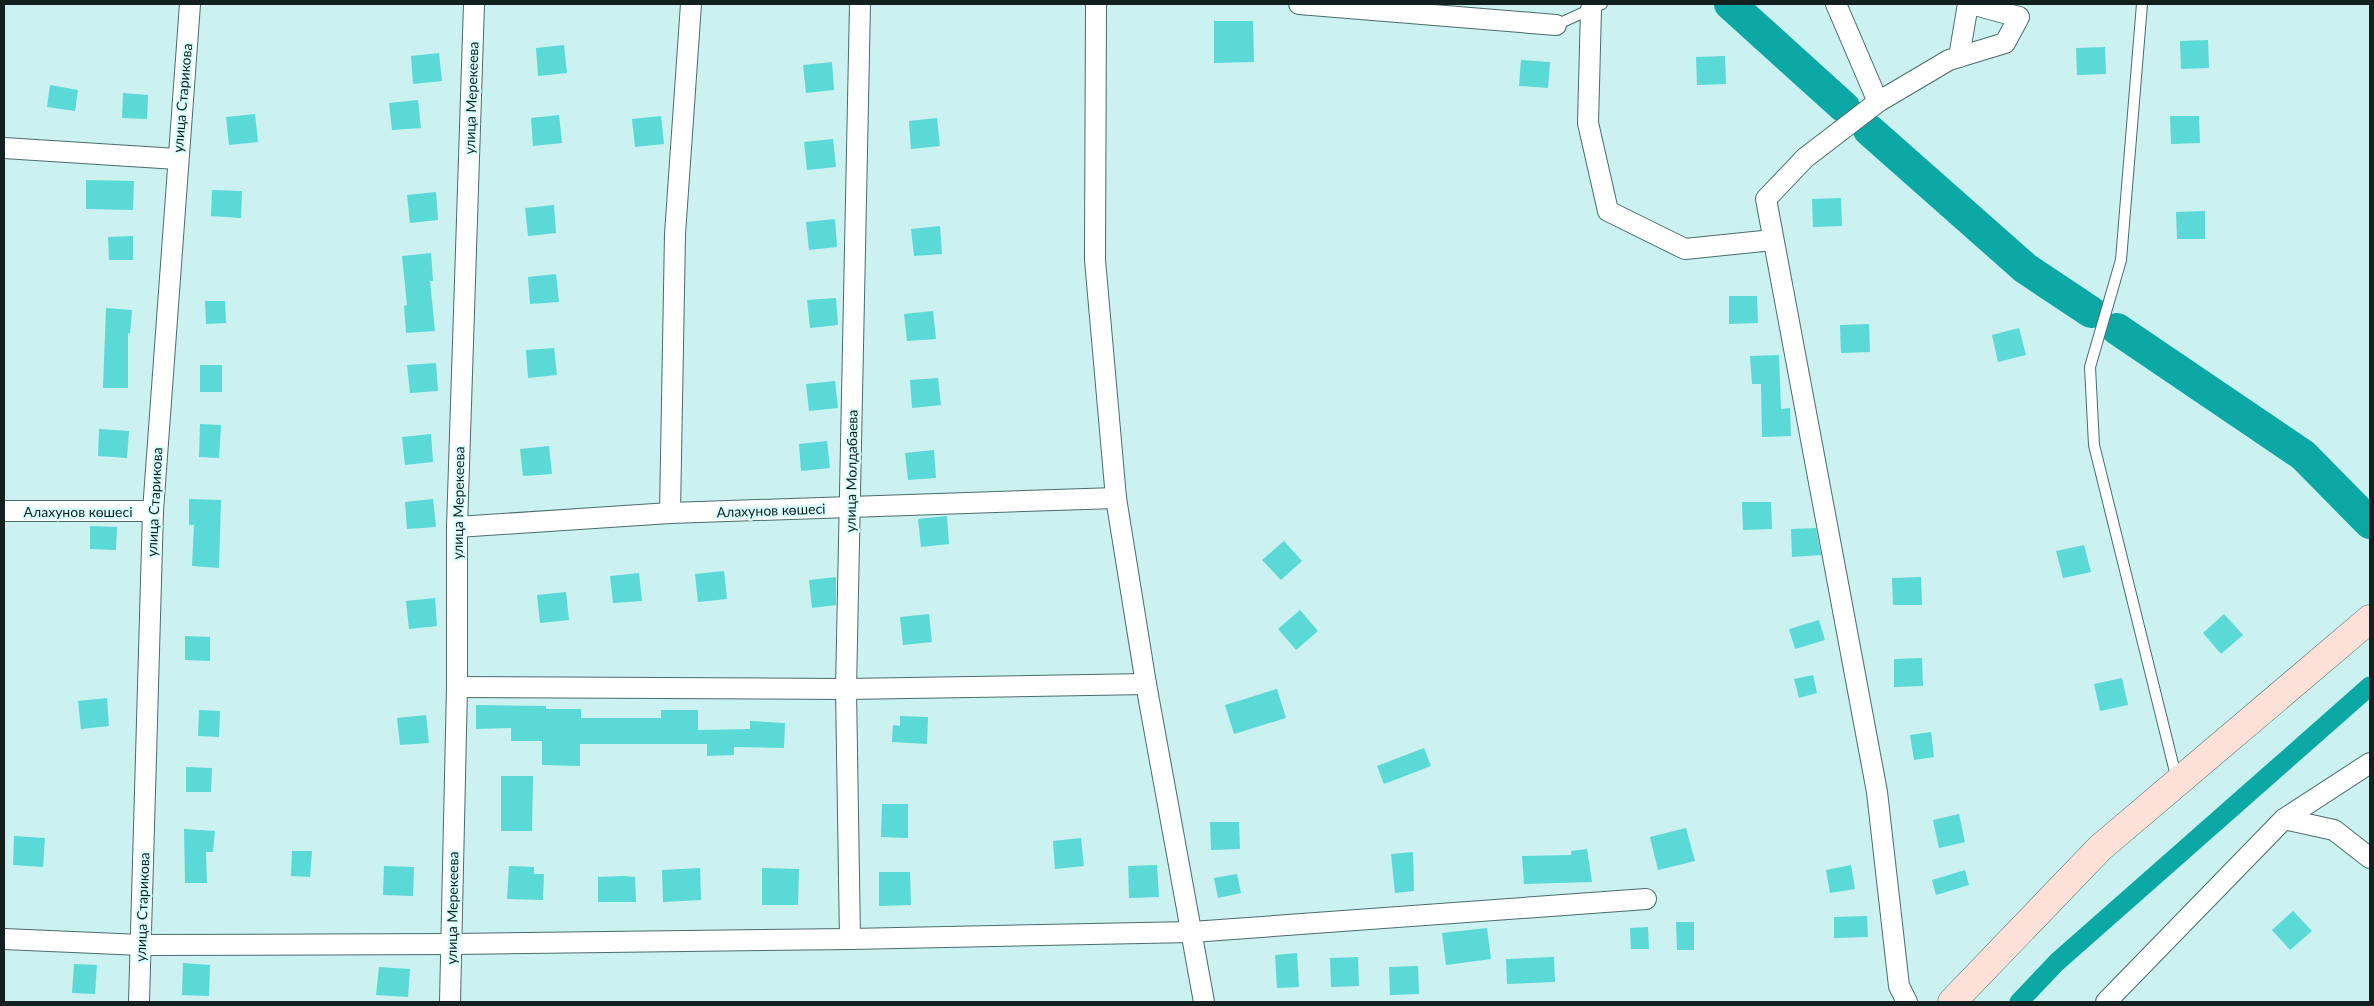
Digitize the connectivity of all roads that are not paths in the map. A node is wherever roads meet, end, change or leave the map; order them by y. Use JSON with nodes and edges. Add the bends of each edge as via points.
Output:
{"nodes":[{"id":1,"x":190,"y":4,"type":"edge"},
{"id":2,"x":474,"y":4,"type":"edge"},
{"id":3,"x":691,"y":4,"type":"edge"},
{"id":4,"x":860,"y":4,"type":"edge"},
{"id":5,"x":1096,"y":4,"type":"edge"},
{"id":6,"x":1299,"y":4,"type":"edge"},
{"id":7,"x":1836,"y":4,"type":"edge"},
{"id":8,"x":1969,"y":4,"type":"edge"},
{"id":9,"x":2142,"y":4,"type":"edge"},
{"id":10,"x":1597,"y":6,"type":"edge"},
{"id":11,"x":1556,"y":25,"type":"joint"},
{"id":12,"x":1959,"y":57,"type":"junction"},
{"id":13,"x":1878,"y":102,"type":"junction"},
{"id":14,"x":4,"y":148,"type":"edge"},
{"id":15,"x":177,"y":159,"type":"junction"},
{"id":16,"x":1773,"y":240,"type":"junction"},
{"id":17,"x":1116,"y":498,"type":"junction"},
{"id":18,"x":851,"y":508,"type":"junction"},
{"id":19,"x":4,"y":511,"type":"edge"},
{"id":20,"x":153,"y":511,"type":"junction"},
{"id":21,"x":670,"y":513,"type":"junction"},
{"id":22,"x":457,"y":528,"type":"junction"},
{"id":23,"x":2370,"y":619,"type":"edge"},
{"id":24,"x":1146,"y":684,"type":"junction"},
{"id":25,"x":457,"y":687,"type":"junction"},
{"id":26,"x":846,"y":689,"type":"junction"},
{"id":27,"x":2370,"y":763,"type":"edge"},
{"id":28,"x":2178,"y":783,"type":"junction"},
{"id":29,"x":2284,"y":819,"type":"junction"},
{"id":30,"x":2370,"y":858,"type":"edge"},
{"id":31,"x":1646,"y":900,"type":"dead end"},
{"id":32,"x":1192,"y":932,"type":"junction"},
{"id":33,"x":4,"y":939,"type":"edge"},
{"id":34,"x":850,"y":939,"type":"junction"},
{"id":35,"x":452,"y":944,"type":"junction"},
{"id":36,"x":141,"y":945,"type":"junction"},
{"id":37,"x":139,"y":1002,"type":"edge"},
{"id":38,"x":450,"y":1002,"type":"edge"},
{"id":39,"x":1204,"y":1002,"type":"edge"},
{"id":40,"x":1907,"y":1002,"type":"edge"},
{"id":41,"x":1952,"y":1002,"type":"edge"},
{"id":42,"x":2106,"y":1002,"type":"edge"}],
"edges":[{"from":1,"to":15,"type":"street","name":"улица Старикова"},
{"from":2,"to":22,"type":"street","name":"улица Мерекеева"},
{"from":3,"to":21,"type":"street","via":[[675,234]]},
{"from":4,"to":18,"type":"street","name":"улица Молдабаева"},
{"from":5,"to":17,"type":"street","via":[[1095,260]]},
{"from":6,"to":11,"type":"street"},
{"from":7,"to":13,"type":"street"},
{"from":8,"to":12,"type":"street"},
{"from":8,"to":12,"type":"street","via":[[2019,17],[2005,43]]},
{"from":9,"to":28,"type":"lane","via":[[2121,260],[2090,367],[2094,444]]},
{"from":10,"to":11,"type":"lane"},
{"from":10,"to":16,"type":"street","via":[[1588,123],[1608,211],[1685,249]]},
{"from":12,"to":13,"type":"street"},
{"from":13,"to":16,"type":"street","via":[[1805,158],[1766,200]]},
{"from":14,"to":15,"type":"street"},
{"from":15,"to":20,"type":"street","name":"улица Старикова"},
{"from":16,"to":40,"type":"street","via":[[1877,792],[1899,986]]},
{"from":17,"to":18,"type":"street","name":"Алахунов көшесі"},
{"from":17,"to":24,"type":"street"},
{"from":18,"to":21,"type":"street","name":"Алахунов көшесі"},
{"from":18,"to":26,"type":"street","name":"улица Молдабаева"},
{"from":19,"to":20,"type":"street","name":"Алахунов көшесі"},
{"from":20,"to":36,"type":"street","name":"улица Старикова"},
{"from":21,"to":22,"type":"street","name":"Алахунов көшесі"},
{"from":22,"to":25,"type":"street","name":"улица Мерекеева"},
{"from":23,"to":28,"type":"street"},
{"from":24,"to":26,"type":"street"},
{"from":24,"to":32,"type":"street"},
{"from":25,"to":26,"type":"street"},
{"from":25,"to":35,"type":"street","name":"улица Мерекеева"},
{"from":26,"to":34,"type":"street","name":"улица Молдабаева"},
{"from":27,"to":29,"type":"street"},
{"from":28,"to":41,"type":"street","via":[[2100,848]]},
{"from":29,"to":30,"type":"street","via":[[2334,830]]},
{"from":29,"to":42,"type":"street"},
{"from":31,"to":32,"type":"street"},
{"from":32,"to":34,"type":"street"},
{"from":32,"to":39,"type":"street"},
{"from":33,"to":36,"type":"street"},
{"from":34,"to":35,"type":"street"},
{"from":35,"to":36,"type":"street"},
{"from":35,"to":38,"type":"street","name":"улица Мерекеева"},
{"from":36,"to":37,"type":"street","name":"улица Старикова"}]}
